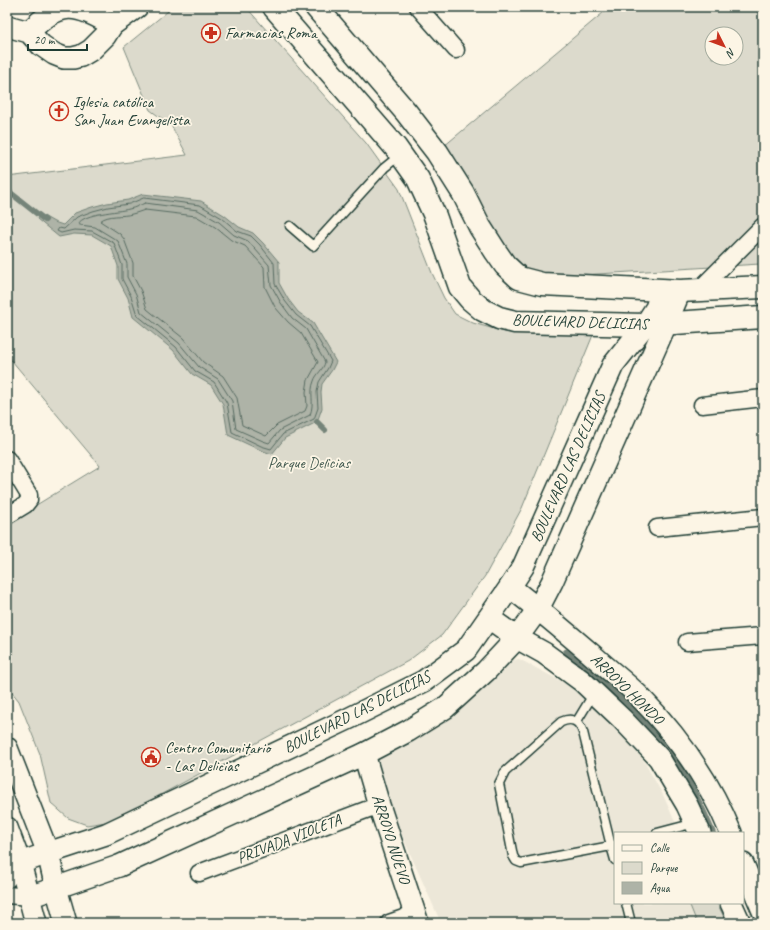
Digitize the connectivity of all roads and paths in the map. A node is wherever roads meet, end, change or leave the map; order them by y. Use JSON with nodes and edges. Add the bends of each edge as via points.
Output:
{"nodes":[{"id":1,"x":75,"y":7,"type":"edge"},
{"id":2,"x":137,"y":7,"type":"edge"},
{"id":3,"x":274,"y":7,"type":"edge"},
{"id":4,"x":316,"y":7,"type":"edge"},
{"id":5,"x":418,"y":7,"type":"edge"},
{"id":6,"x":112,"y":25,"type":"junction"},
{"id":7,"x":7,"y":26,"type":"edge"},
{"id":8,"x":29,"y":32,"type":"junction"},
{"id":9,"x":456,"y":50,"type":"dead end"},
{"id":10,"x":401,"y":155,"type":"junction"},
{"id":11,"x":290,"y":226,"type":"dead end"},
{"id":12,"x":763,"y":226,"type":"edge"},
{"id":13,"x":763,"y":287,"type":"edge"},
{"id":14,"x":680,"y":290,"type":"junction"},
{"id":15,"x":763,"y":317,"type":"edge"},
{"id":16,"x":666,"y":324,"type":"junction"},
{"id":17,"x":645,"y":325,"type":"junction"},
{"id":18,"x":763,"y":398,"type":"edge"},
{"id":19,"x":702,"y":405,"type":"dead end"},
{"id":20,"x":7,"y":459,"type":"edge"},
{"id":21,"x":7,"y":516,"type":"edge"},
{"id":22,"x":763,"y":517,"type":"edge"},
{"id":23,"x":657,"y":528,"type":"dead end"},
{"id":24,"x":510,"y":587,"type":"junction"},
{"id":25,"x":538,"y":608,"type":"junction"},
{"id":26,"x":489,"y":618,"type":"junction"},
{"id":27,"x":763,"y":636,"type":"edge"},
{"id":28,"x":517,"y":638,"type":"junction"},
{"id":29,"x":687,"y":642,"type":"dead end"},
{"id":30,"x":594,"y":693,"type":"junction"},
{"id":31,"x":576,"y":721,"type":"junction"},
{"id":32,"x":7,"y":748,"type":"edge"},
{"id":33,"x":364,"y":754,"type":"junction"},
{"id":34,"x":379,"y":805,"type":"junction"},
{"id":35,"x":7,"y":828,"type":"edge"},
{"id":36,"x":698,"y":828,"type":"edge"},
{"id":37,"x":665,"y":832,"type":"edge"},
{"id":38,"x":731,"y":832,"type":"edge"},
{"id":39,"x":613,"y":845,"type":"edge"},
{"id":40,"x":48,"y":852,"type":"junction"},
{"id":41,"x":20,"y":863,"type":"junction"},
{"id":42,"x":744,"y":866,"type":"edge"},
{"id":43,"x":199,"y":873,"type":"dead end"},
{"id":44,"x":7,"y":880,"type":"edge"},
{"id":45,"x":56,"y":888,"type":"junction"},
{"id":46,"x":7,"y":895,"type":"edge"},
{"id":47,"x":28,"y":897,"type":"junction"},
{"id":48,"x":626,"y":904,"type":"edge"},
{"id":49,"x":730,"y":904,"type":"edge"},
{"id":50,"x":763,"y":911,"type":"edge"},
{"id":51,"x":417,"y":918,"type":"edge"},
{"id":52,"x":36,"y":923,"type":"edge"},
{"id":53,"x":66,"y":923,"type":"edge"},
{"id":54,"x":389,"y":923,"type":"edge"},
{"id":55,"x":631,"y":923,"type":"edge"},
{"id":56,"x":740,"y":923,"type":"edge"}],
"edges":[{"from":1,"to":6,"type":"street","via":[[90,12]]},
{"from":1,"to":8,"type":"street","via":[[43,17]]},
{"from":2,"to":6,"type":"street"},
{"from":3,"to":10,"type":"main road","name":"BOULEVARD DELICIAS"},
{"from":4,"to":14,"type":"main road","via":[[437,152],[464,193],[480,227],[496,252],[518,278],[542,284]]},
{"from":5,"to":9,"type":"street"},
{"from":6,"to":8,"type":"street","via":[[99,44],[81,56],[72,58],[54,54]]},
{"from":7,"to":8,"type":"street"},
{"from":10,"to":11,"type":"lane","via":[[384,168],[313,246]]},
{"from":10,"to":17,"type":"main road","name":"BOULEVARD DELICIAS","via":[[418,179],[435,216],[460,286],[483,310],[515,322]]},
{"from":12,"to":14,"type":"street"},
{"from":13,"to":14,"type":"main road"},
{"from":14,"to":16,"type":"street","name":"BOULEVARD LAS DELICIAS"},
{"from":14,"to":17,"type":"street","name":"BOULEVARD LAS DELICIAS","via":[[656,308]]},
{"from":15,"to":16,"type":"main road","name":"BOULEVARD DELICIAS"},
{"from":16,"to":17,"type":"main road","name":"BOULEVARD DELICIAS"},
{"from":16,"to":25,"type":"street","name":"BOULEVARD LAS DELICIAS","via":[[552,582]]},
{"from":17,"to":24,"type":"street","name":"BOULEVARD LAS DELICIAS","via":[[614,365],[523,567]]},
{"from":18,"to":19,"type":"street"},
{"from":20,"to":21,"type":"street","via":[[29,495],[26,505]]},
{"from":22,"to":23,"type":"street"},
{"from":24,"to":25,"type":"street","name":"ARROYO HONDO"},
{"from":24,"to":26,"type":"street","name":"BOULEVARD LAS DELICIAS"},
{"from":25,"to":28,"type":"street","name":"BOULEVARD LAS DELICIAS"},
{"from":25,"to":38,"type":"street","name":"ARROYO HONDO","via":[[637,694],[672,732],[699,770]]},
{"from":26,"to":28,"type":"street","name":"ARROYO HONDO"},
{"from":26,"to":40,"type":"street","name":"BOULEVARD LAS DELICIAS","via":[[466,650],[424,681],[106,834]]},
{"from":27,"to":29,"type":"street"},
{"from":28,"to":30,"type":"street","name":"ARROYO HONDO","via":[[544,653]]},
{"from":28,"to":33,"type":"street","name":"BOULEVARD LAS DELICIAS","via":[[486,671],[445,708]]},
{"from":30,"to":31,"type":"lane"},
{"from":30,"to":36,"type":"street","name":"ARROYO HONDO","via":[[659,758]]},
{"from":31,"to":39,"type":"lane","via":[[583,732]]},
{"from":31,"to":39,"type":"lane","via":[[572,719],[561,722],[501,776],[499,784],[513,856],[521,863]]},
{"from":32,"to":40,"type":"street"},
{"from":33,"to":34,"type":"street","name":"ARROYO NUEVO"},
{"from":33,"to":45,"type":"street","name":"BOULEVARD LAS DELICIAS","via":[[119,866]]},
{"from":34,"to":43,"type":"street","name":"PRIVADA VIOLETA"},
{"from":34,"to":51,"type":"street","name":"ARROYO NUEVO"},
{"from":35,"to":41,"type":"street"},
{"from":36,"to":37,"type":"lane"},
{"from":40,"to":41,"type":"street","name":"BOULEVARD LAS DELICIAS"},
{"from":40,"to":45,"type":"street"},
{"from":41,"to":44,"type":"street"},
{"from":41,"to":47,"type":"street"},
{"from":42,"to":50,"type":"street"},
{"from":45,"to":47,"type":"street","name":"BOULEVARD LAS DELICIAS"},
{"from":45,"to":53,"type":"street"},
{"from":46,"to":47,"type":"street"},
{"from":47,"to":52,"type":"street"},
{"from":48,"to":55,"type":"lane"},
{"from":49,"to":56,"type":"street"},
{"from":51,"to":54,"type":"street"}]}
